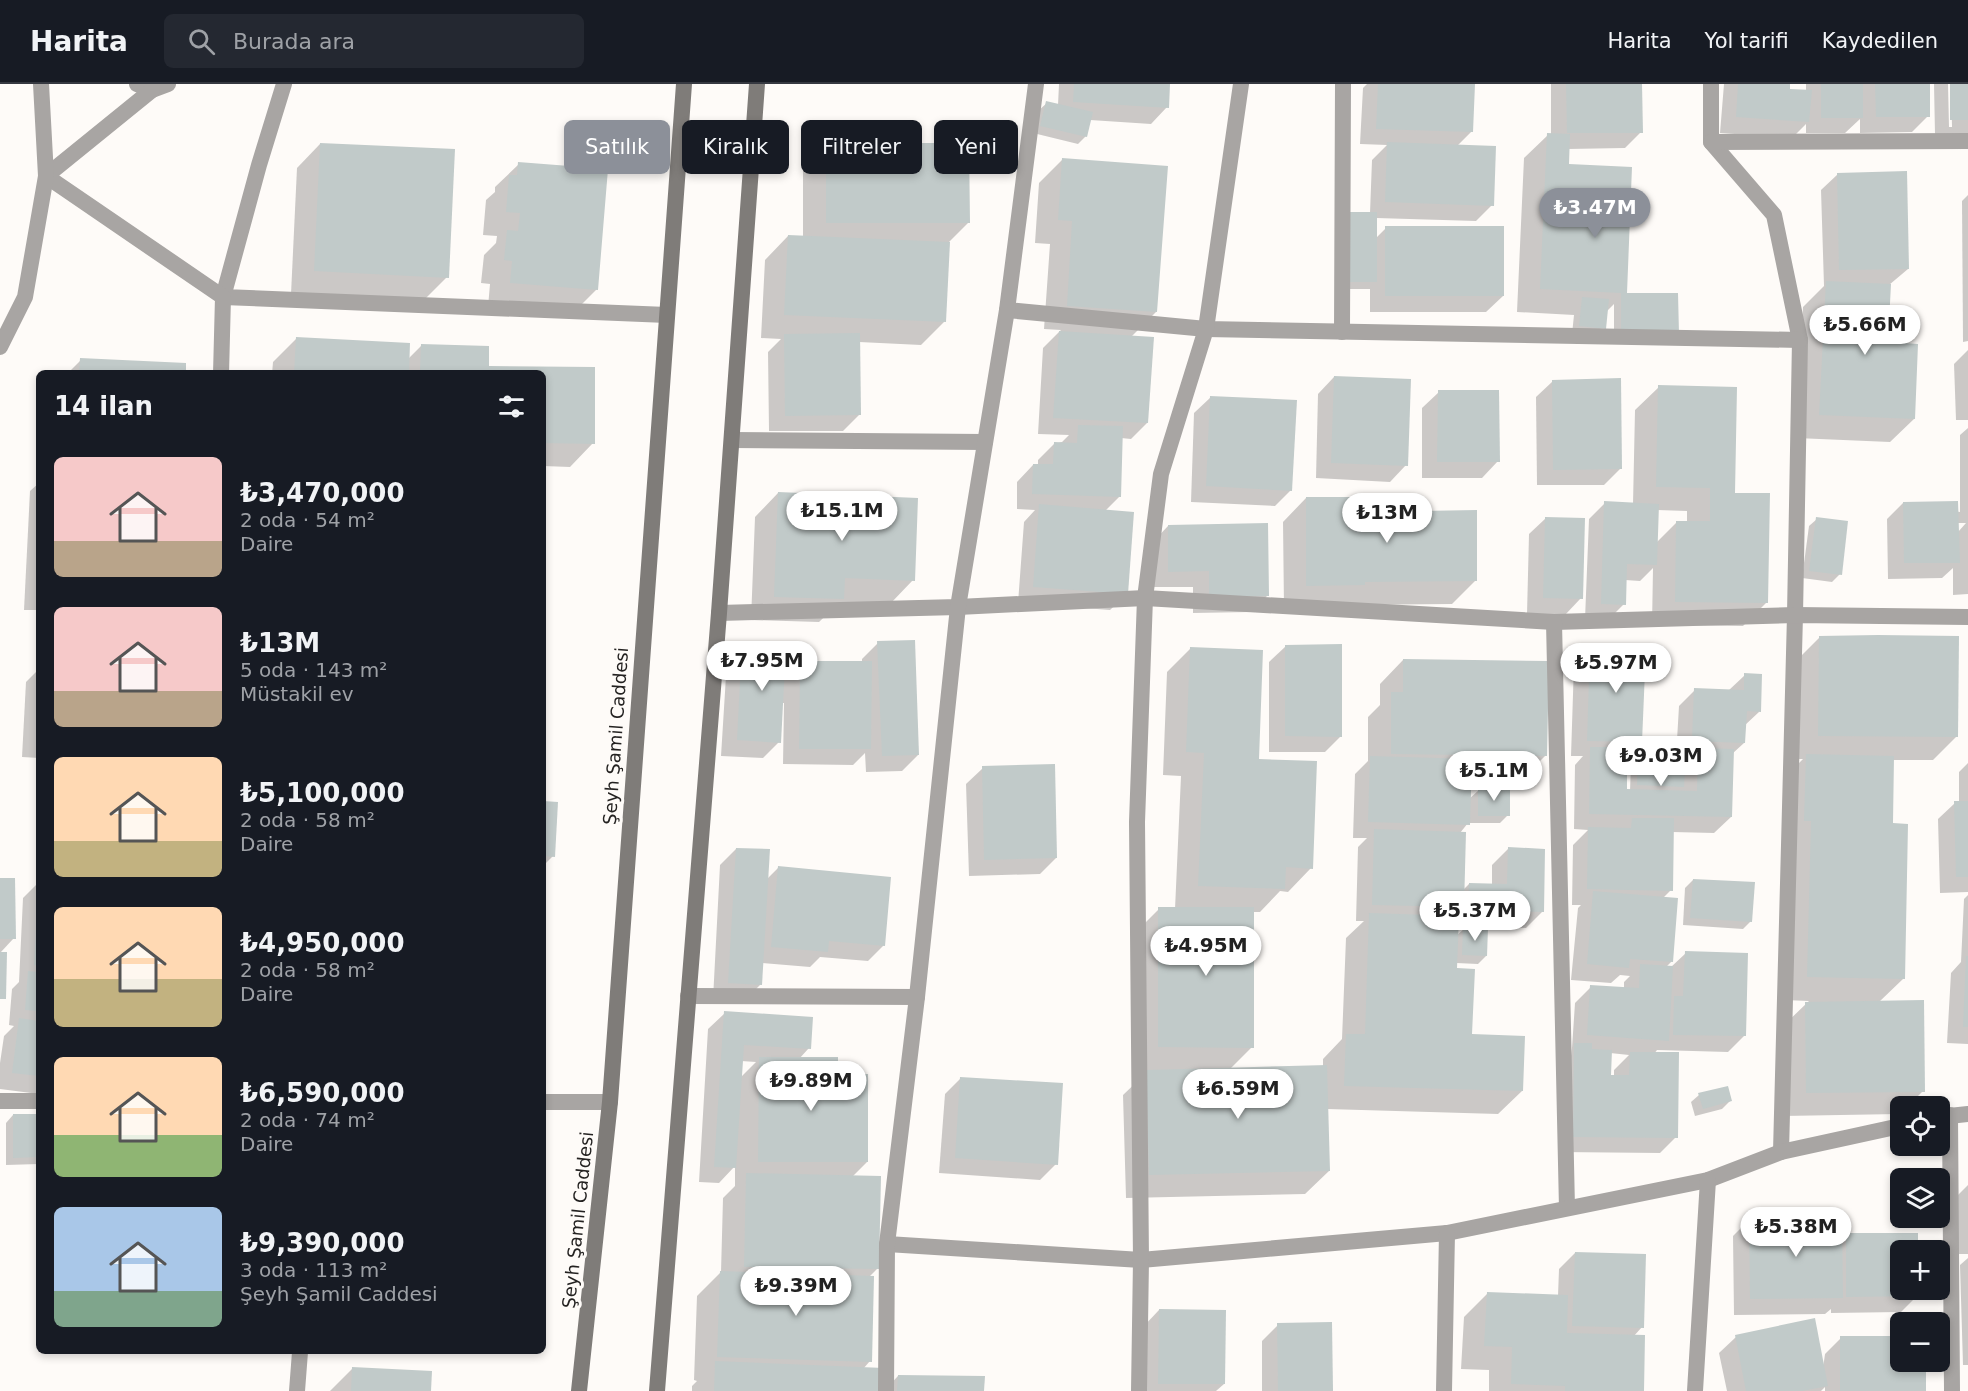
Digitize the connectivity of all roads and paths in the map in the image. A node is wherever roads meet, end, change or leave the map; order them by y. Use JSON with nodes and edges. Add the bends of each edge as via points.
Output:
{"nodes":[{"id":1,"x":41,"y":84,"type":"edge"},
{"id":2,"x":168,"y":84,"type":"edge"},
{"id":3,"x":284,"y":84,"type":"edge"},
{"id":4,"x":684,"y":84,"type":"edge"},
{"id":5,"x":757,"y":84,"type":"edge"},
{"id":6,"x":1036,"y":84,"type":"edge"},
{"id":7,"x":1241,"y":84,"type":"edge"},
{"id":8,"x":1343,"y":84,"type":"edge"},
{"id":9,"x":1710,"y":84,"type":"edge"},
{"id":10,"x":144,"y":87,"type":"edge"},
{"id":11,"x":1968,"y":141,"type":"edge"},
{"id":12,"x":1711,"y":142,"type":"junction"},
{"id":13,"x":46,"y":176,"type":"junction"},
{"id":14,"x":224,"y":297,"type":"junction"},
{"id":15,"x":1007,"y":310,"type":"junction"},
{"id":16,"x":667,"y":315,"type":"junction"},
{"id":17,"x":1206,"y":329,"type":"junction"},
{"id":18,"x":1342,"y":332,"type":"junction"},
{"id":19,"x":1800,"y":340,"type":"junction"},
{"id":20,"x":0,"y":347,"type":"edge"},
{"id":21,"x":221,"y":370,"type":"edge"},
{"id":22,"x":732,"y":440,"type":"junction"},
{"id":23,"x":985,"y":442,"type":"junction"},
{"id":24,"x":1145,"y":598,"type":"junction"},
{"id":25,"x":958,"y":607,"type":"junction"},
{"id":26,"x":719,"y":614,"type":"junction"},
{"id":27,"x":1795,"y":615,"type":"junction"},
{"id":28,"x":1968,"y":617,"type":"edge"},
{"id":29,"x":1554,"y":622,"type":"junction"},
{"id":30,"x":688,"y":996,"type":"junction"},
{"id":31,"x":917,"y":997,"type":"junction"},
{"id":32,"x":0,"y":1101,"type":"edge"},
{"id":33,"x":36,"y":1101,"type":"edge"},
{"id":34,"x":546,"y":1102,"type":"edge"},
{"id":35,"x":610,"y":1102,"type":"junction"},
{"id":36,"x":1968,"y":1114,"type":"edge"},
{"id":37,"x":1950,"y":1116,"type":"edge"},
{"id":38,"x":1890,"y":1128,"type":"edge"},
{"id":39,"x":1780,"y":1152,"type":"junction"},
{"id":40,"x":1947,"y":1156,"type":"edge"},
{"id":41,"x":1708,"y":1180,"type":"junction"},
{"id":42,"x":1567,"y":1208,"type":"junction"},
{"id":43,"x":1447,"y":1233,"type":"junction"},
{"id":44,"x":887,"y":1244,"type":"junction"},
{"id":45,"x":1141,"y":1260,"type":"junction"},
{"id":46,"x":300,"y":1354,"type":"edge"},
{"id":47,"x":1957,"y":1387,"type":"edge"},
{"id":48,"x":297,"y":1391,"type":"edge"},
{"id":49,"x":579,"y":1391,"type":"edge"},
{"id":50,"x":657,"y":1391,"type":"edge"},
{"id":51,"x":886,"y":1391,"type":"edge"},
{"id":52,"x":1139,"y":1391,"type":"edge"},
{"id":53,"x":1444,"y":1391,"type":"edge"},
{"id":54,"x":1695,"y":1391,"type":"edge"}],
"edges":[{"from":1,"to":13,"type":"street"},
{"from":2,"to":10,"type":"street"},
{"from":3,"to":14,"type":"street"},
{"from":4,"to":16,"type":"main road","name":"Şeyh Şamil Caddesi"},
{"from":5,"to":22,"type":"main road"},
{"from":6,"to":15,"type":"street"},
{"from":7,"to":17,"type":"street"},
{"from":8,"to":18,"type":"street"},
{"from":9,"to":12,"type":"street"},
{"from":10,"to":13,"type":"street"},
{"from":11,"to":12,"type":"street"},
{"from":12,"to":19,"type":"street","via":[[1774,215]]},
{"from":13,"to":14,"type":"street"},
{"from":13,"to":20,"type":"street","via":[[25,297]]},
{"from":14,"to":16,"type":"street"},
{"from":14,"to":21,"type":"street"},
{"from":15,"to":17,"type":"street"},
{"from":15,"to":23,"type":"street"},
{"from":16,"to":35,"type":"main road","name":"Şeyh Şamil Caddesi"},
{"from":17,"to":18,"type":"street"},
{"from":17,"to":24,"type":"street","via":[[1161,474]]},
{"from":18,"to":19,"type":"street"},
{"from":19,"to":27,"type":"street"},
{"from":22,"to":23,"type":"street"},
{"from":22,"to":26,"type":"main road"},
{"from":23,"to":25,"type":"street"},
{"from":24,"to":25,"type":"street"},
{"from":24,"to":29,"type":"street"},
{"from":24,"to":45,"type":"street","via":[[1137,822]]},
{"from":25,"to":26,"type":"street"},
{"from":25,"to":31,"type":"street"},
{"from":26,"to":30,"type":"main road"},
{"from":27,"to":28,"type":"street"},
{"from":27,"to":29,"type":"street"},
{"from":27,"to":39,"type":"street"},
{"from":29,"to":42,"type":"street"},
{"from":30,"to":31,"type":"street"},
{"from":30,"to":50,"type":"main road"},
{"from":31,"to":44,"type":"street"},
{"from":32,"to":33,"type":"street"},
{"from":34,"to":35,"type":"street"},
{"from":35,"to":49,"type":"main road","name":"Şeyh Şamil Caddesi"},
{"from":36,"to":37,"type":"street"},
{"from":38,"to":39,"type":"street"},
{"from":39,"to":41,"type":"street"},
{"from":40,"to":47,"type":"street"},
{"from":41,"to":42,"type":"street"},
{"from":41,"to":54,"type":"street"},
{"from":42,"to":43,"type":"street"},
{"from":43,"to":45,"type":"street"},
{"from":43,"to":53,"type":"street"},
{"from":44,"to":45,"type":"street"},
{"from":44,"to":51,"type":"street"},
{"from":45,"to":52,"type":"street"},
{"from":46,"to":48,"type":"street"}]}
